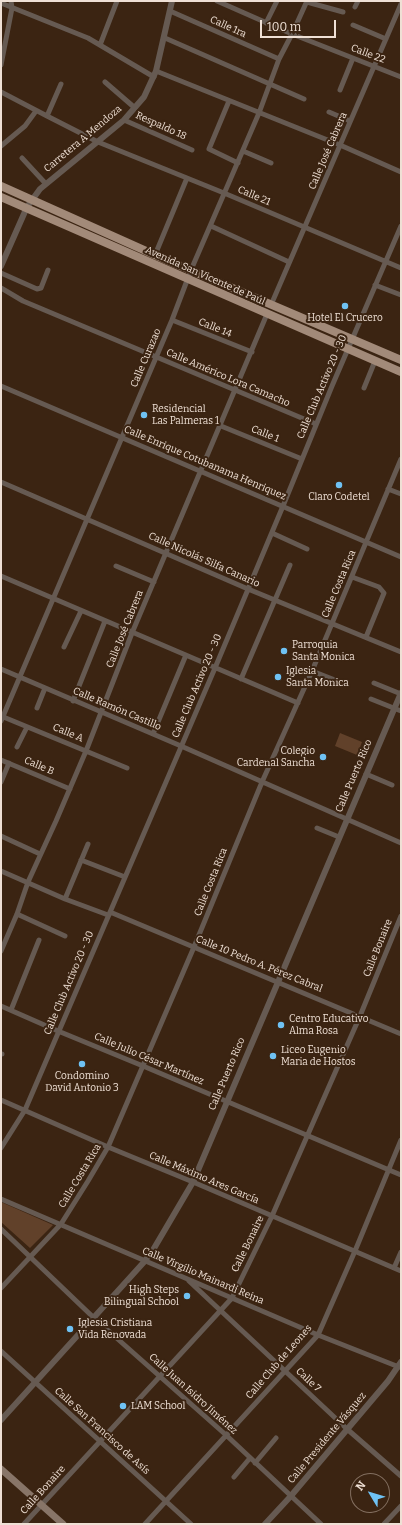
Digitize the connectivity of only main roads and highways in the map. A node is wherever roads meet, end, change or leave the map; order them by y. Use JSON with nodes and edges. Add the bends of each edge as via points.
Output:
{"nodes":[{"id":1,"x":1,"y":186,"type":"edge"},
{"id":2,"x":1,"y":197,"type":"edge"},
{"id":3,"x":401,"y":360,"type":"edge"},
{"id":4,"x":401,"y":372,"type":"edge"},
{"id":5,"x":1,"y":1468,"type":"edge"},
{"id":6,"x":63,"y":1524,"type":"edge"}],
"edges":[{"from":1,"to":3,"type":"main road","name":"Avenida San Vicente de Paúl"},
{"from":2,"to":4,"type":"main road","name":"Avenida San Vicente de Paúl"},
{"from":5,"to":6,"type":"main road"}]}
